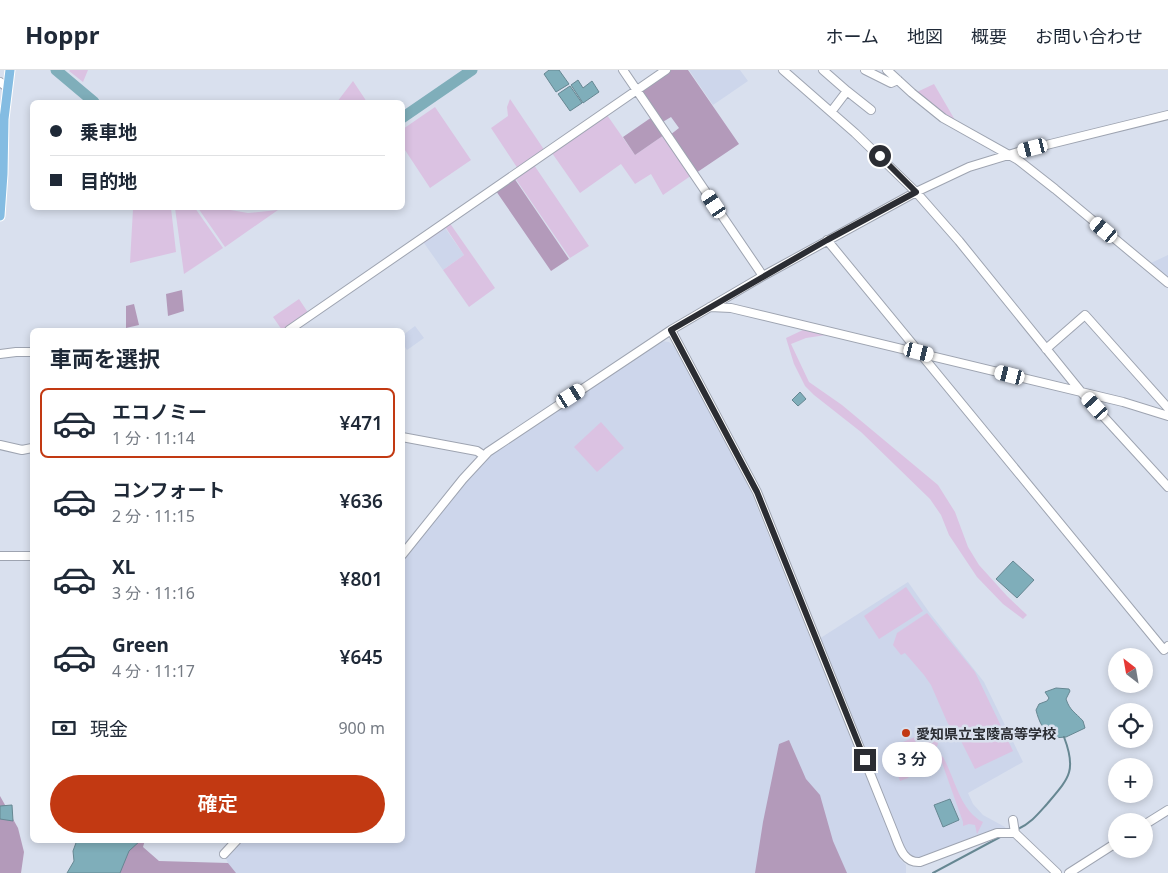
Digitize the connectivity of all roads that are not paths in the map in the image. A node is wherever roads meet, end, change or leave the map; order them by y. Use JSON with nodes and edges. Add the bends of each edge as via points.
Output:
{"nodes":[{"id":1,"x":10,"y":70,"type":"edge"},
{"id":2,"x":623,"y":70,"type":"edge"},
{"id":3,"x":666,"y":70,"type":"edge"},
{"id":4,"x":784,"y":70,"type":"edge"},
{"id":5,"x":824,"y":70,"type":"edge"},
{"id":6,"x":865,"y":70,"type":"edge"},
{"id":7,"x":887,"y":70,"type":"edge"},
{"id":8,"x":794,"y":73,"type":"edge"},
{"id":9,"x":898,"y":80,"type":"junction"},
{"id":10,"x":0,"y":82,"type":"edge"},
{"id":11,"x":8,"y":88,"type":"junction"},
{"id":12,"x":637,"y":91,"type":"junction"},
{"id":13,"x":847,"y":91,"type":"junction"},
{"id":14,"x":871,"y":110,"type":"dead end"},
{"id":15,"x":831,"y":112,"type":"junction"},
{"id":16,"x":1168,"y":115,"type":"edge"},
{"id":17,"x":1010,"y":155,"type":"junction"},
{"id":18,"x":2,"y":174,"type":"edge"},
{"id":19,"x":916,"y":192,"type":"junction"},
{"id":20,"x":0,"y":216,"type":"edge"},
{"id":21,"x":827,"y":240,"type":"junction"},
{"id":22,"x":763,"y":276,"type":"junction"},
{"id":23,"x":1168,"y":283,"type":"edge"},
{"id":24,"x":710,"y":307,"type":"junction"},
{"id":25,"x":293,"y":328,"type":"edge"},
{"id":26,"x":671,"y":330,"type":"junction"},
{"id":27,"x":1046,"y":349,"type":"junction"},
{"id":28,"x":30,"y":352,"type":"edge"},
{"id":29,"x":919,"y":352,"type":"junction"},
{"id":30,"x":0,"y":354,"type":"edge"},
{"id":31,"x":1082,"y":393,"type":"junction"},
{"id":32,"x":1168,"y":408,"type":"edge"},
{"id":33,"x":1168,"y":416,"type":"edge"},
{"id":34,"x":405,"y":438,"type":"edge"},
{"id":35,"x":0,"y":445,"type":"edge"},
{"id":36,"x":30,"y":448,"type":"edge"},
{"id":37,"x":483,"y":455,"type":"junction"},
{"id":38,"x":1168,"y":487,"type":"edge"},
{"id":39,"x":405,"y":542,"type":"edge"},
{"id":40,"x":412,"y":543,"type":"junction"},
{"id":41,"x":405,"y":551,"type":"edge"},
{"id":42,"x":0,"y":556,"type":"edge"},
{"id":43,"x":30,"y":556,"type":"edge"},
{"id":44,"x":1168,"y":646,"type":"edge"},
{"id":45,"x":1168,"y":810,"type":"edge"},
{"id":46,"x":1153,"y":819,"type":"edge"},
{"id":47,"x":1013,"y":820,"type":"dead end"},
{"id":48,"x":1015,"y":834,"type":"junction"},
{"id":49,"x":234,"y":843,"type":"edge"},
{"id":50,"x":1108,"y":848,"type":"edge"},
{"id":51,"x":224,"y":854,"type":"dead end"},
{"id":52,"x":1057,"y":873,"type":"edge"},
{"id":53,"x":1069,"y":873,"type":"edge"}],
"edges":[{"from":1,"to":11,"type":"main road"},
{"from":2,"to":12,"type":"street"},
{"from":3,"to":12,"type":"street"},
{"from":4,"to":8,"type":"street"},
{"from":5,"to":13,"type":"street"},
{"from":6,"to":9,"type":"street","via":[[891,83]]},
{"from":7,"to":9,"type":"street"},
{"from":8,"to":15,"type":"street"},
{"from":9,"to":17,"type":"street","via":[[943,118]]},
{"from":10,"to":11,"type":"street"},
{"from":11,"to":18,"type":"main road"},
{"from":12,"to":22,"type":"street"},
{"from":12,"to":25,"type":"street"},
{"from":13,"to":14,"type":"street"},
{"from":13,"to":15,"type":"street"},
{"from":15,"to":19,"type":"street"},
{"from":16,"to":17,"type":"street"},
{"from":17,"to":19,"type":"street","via":[[969,167]]},
{"from":17,"to":23,"type":"street"},
{"from":18,"to":20,"type":"main road"},
{"from":19,"to":21,"type":"street"},
{"from":19,"to":27,"type":"street"},
{"from":21,"to":22,"type":"street"},
{"from":21,"to":29,"type":"street"},
{"from":22,"to":24,"type":"street"},
{"from":24,"to":26,"type":"street"},
{"from":24,"to":29,"type":"street","via":[[731,308]]},
{"from":26,"to":37,"type":"street"},
{"from":26,"to":48,"type":"street","via":[[757,492],[902,853],[911,861],[920,862],[997,833]]},
{"from":27,"to":31,"type":"street"},
{"from":27,"to":32,"type":"street","via":[[1086,315]]},
{"from":28,"to":30,"type":"street"},
{"from":29,"to":31,"type":"street"},
{"from":29,"to":44,"type":"street","via":[[1164,650]]},
{"from":31,"to":33,"type":"street"},
{"from":31,"to":38,"type":"street"},
{"from":34,"to":37,"type":"street","via":[[477,451]]},
{"from":35,"to":36,"type":"street"},
{"from":37,"to":40,"type":"street"},
{"from":39,"to":40,"type":"street"},
{"from":40,"to":41,"type":"street"},
{"from":42,"to":43,"type":"street"},
{"from":45,"to":46,"type":"street"},
{"from":47,"to":48,"type":"street"},
{"from":48,"to":52,"type":"street"},
{"from":49,"to":51,"type":"street"},
{"from":50,"to":53,"type":"street"}]}
